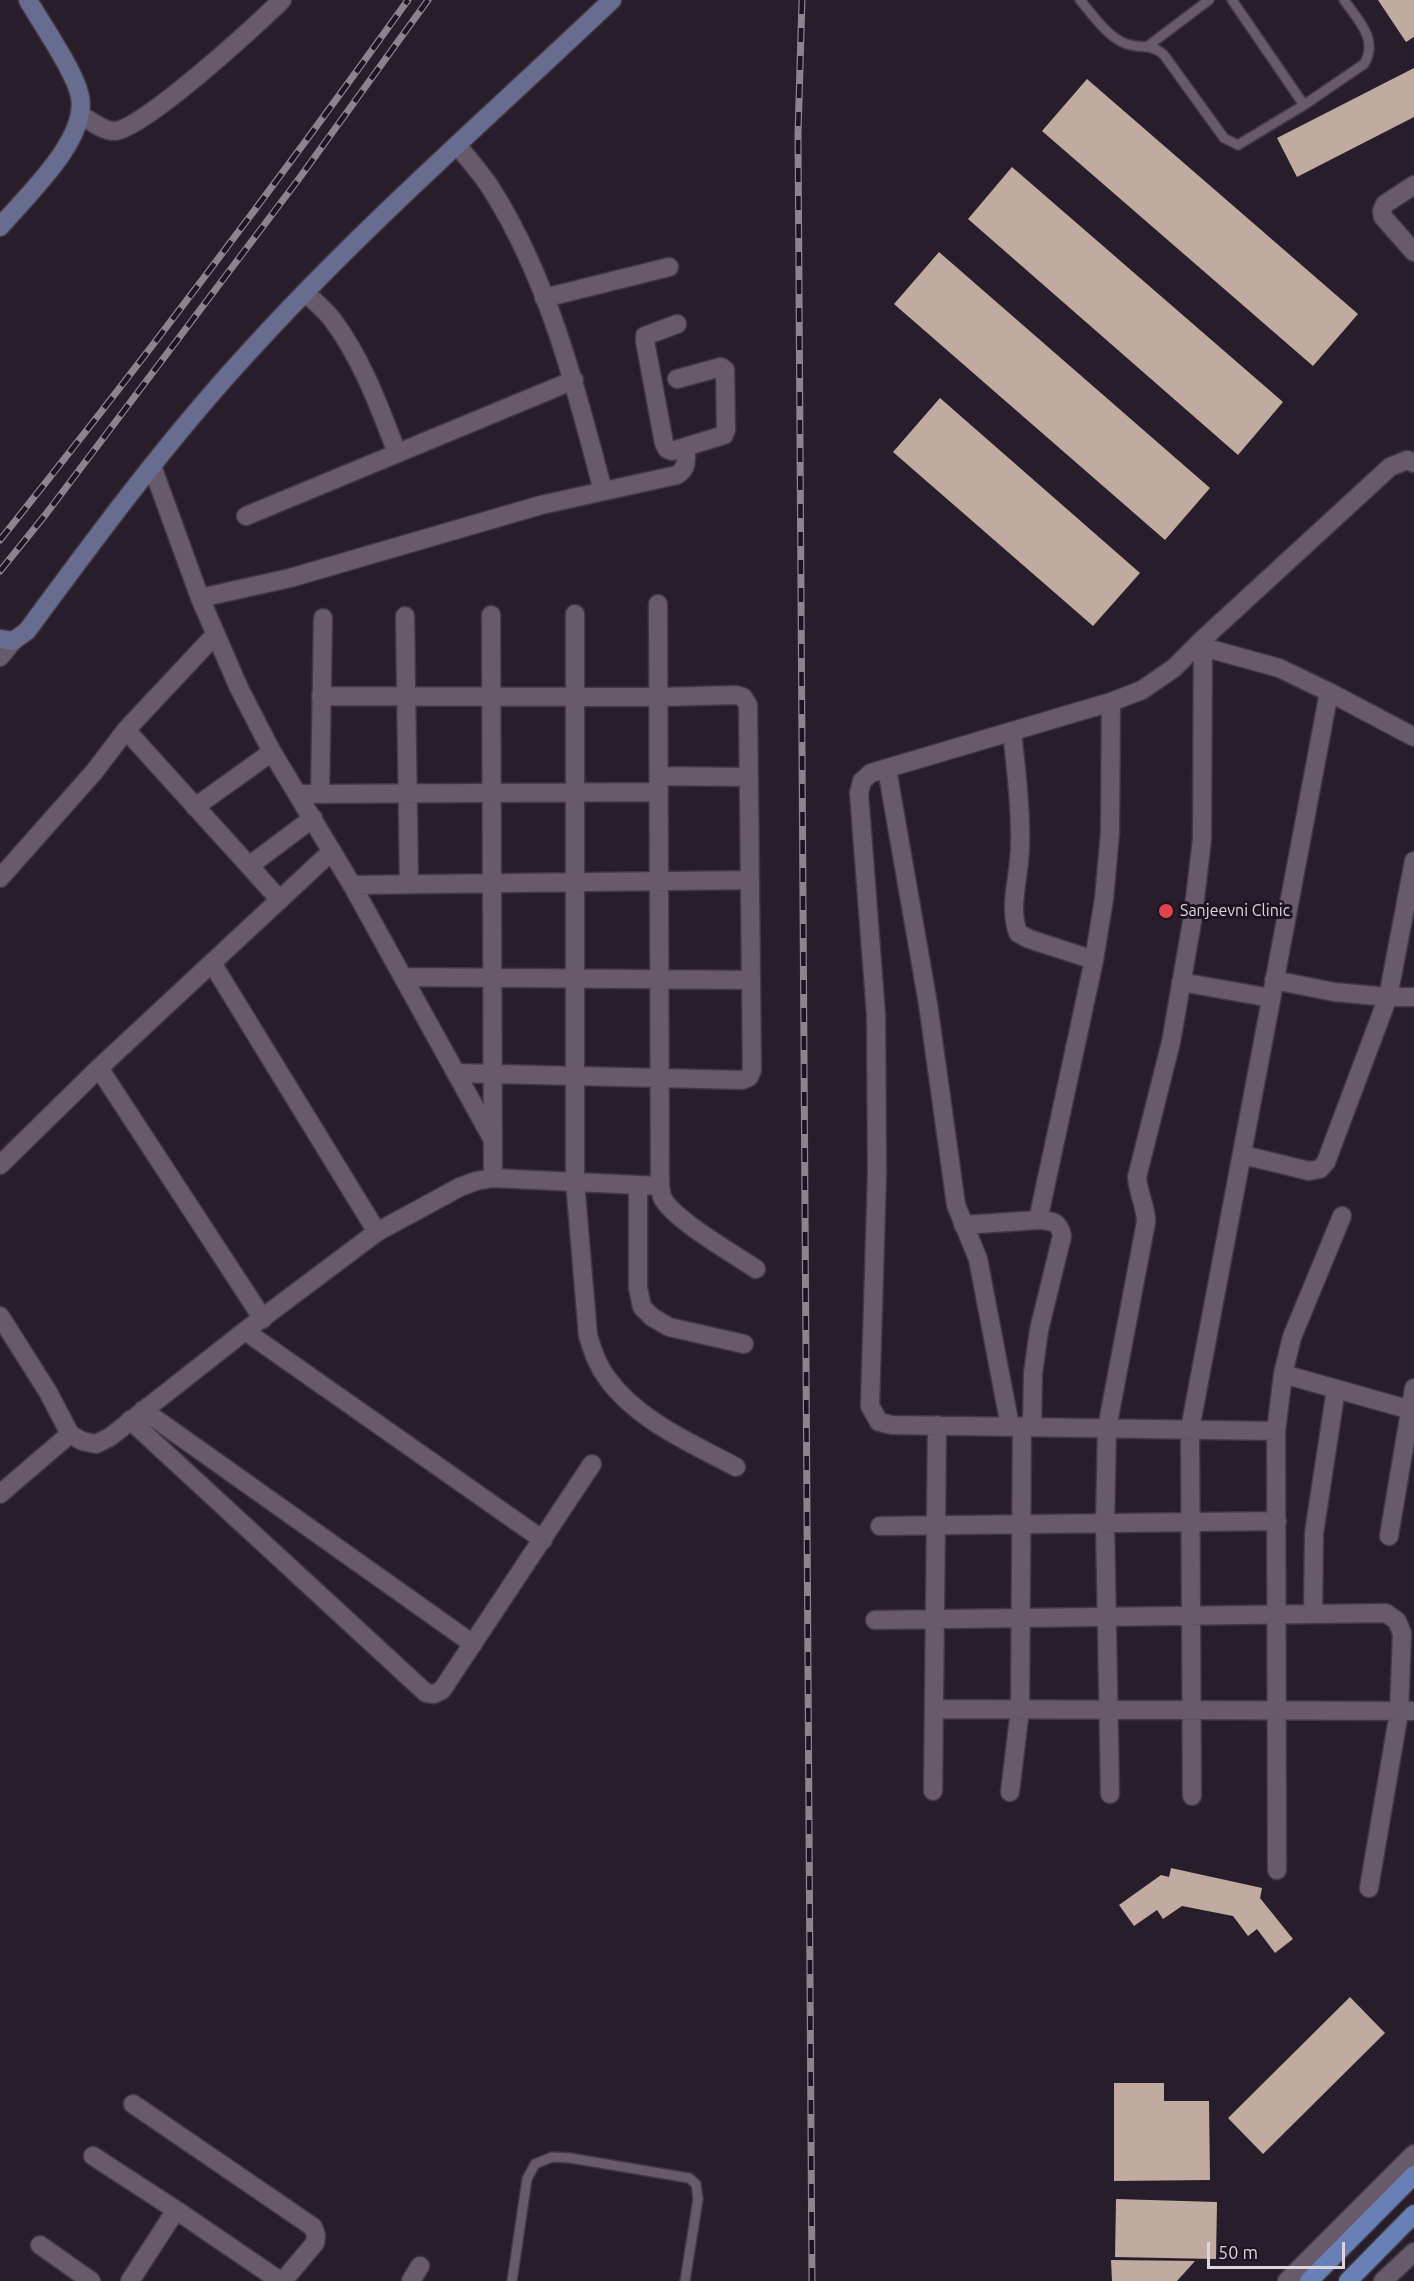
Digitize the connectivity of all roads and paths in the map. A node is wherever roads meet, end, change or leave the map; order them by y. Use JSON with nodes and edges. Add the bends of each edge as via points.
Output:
{"nodes":[{"id":1,"x":28,"y":0,"type":"edge"},
{"id":2,"x":612,"y":0,"type":"edge"},
{"id":3,"x":1080,"y":0,"type":"edge"},
{"id":4,"x":1209,"y":0,"type":"edge"},
{"id":5,"x":1232,"y":0,"type":"edge"},
{"id":6,"x":1344,"y":0,"type":"edge"},
{"id":7,"x":281,"y":1,"type":"edge"},
{"id":8,"x":1148,"y":46,"type":"junction"},
{"id":9,"x":1304,"y":105,"type":"junction"},
{"id":10,"x":81,"y":115,"type":"junction"},
{"id":11,"x":458,"y":146,"type":"junction"},
{"id":12,"x":1414,"y":185,"type":"edge"},
{"id":13,"x":0,"y":227,"type":"edge"},
{"id":14,"x":1412,"y":248,"type":"edge"},
{"id":15,"x":669,"y":267,"type":"dead end"},
{"id":16,"x":305,"y":292,"type":"junction"},
{"id":17,"x":544,"y":298,"type":"junction"},
{"id":18,"x":677,"y":324,"type":"dead end"},
{"id":19,"x":677,"y":379,"type":"dead end"},
{"id":20,"x":574,"y":380,"type":"junction"},
{"id":21,"x":686,"y":447,"type":"junction"},
{"id":22,"x":397,"y":453,"type":"junction"},
{"id":23,"x":1414,"y":463,"type":"edge"},
{"id":24,"x":152,"y":466,"type":"junction"},
{"id":25,"x":603,"y":491,"type":"junction"},
{"id":26,"x":246,"y":516,"type":"dead end"},
{"id":27,"x":200,"y":598,"type":"junction"},
{"id":28,"x":658,"y":604,"type":"dead end"},
{"id":29,"x":490,"y":615,"type":"dead end"},
{"id":30,"x":575,"y":615,"type":"dead end"},
{"id":31,"x":405,"y":616,"type":"dead end"},
{"id":32,"x":323,"y":618,"type":"dead end"},
{"id":33,"x":215,"y":634,"type":"junction"},
{"id":34,"x":6,"y":640,"type":"edge"},
{"id":35,"x":1203,"y":643,"type":"junction"},
{"id":36,"x":0,"y":657,"type":"edge"},
{"id":37,"x":1329,"y":692,"type":"junction"},
{"id":38,"x":321,"y":696,"type":"junction"},
{"id":39,"x":406,"y":696,"type":"junction"},
{"id":40,"x":491,"y":696,"type":"junction"},
{"id":41,"x":575,"y":697,"type":"junction"},
{"id":42,"x":659,"y":697,"type":"junction"},
{"id":43,"x":1111,"y":702,"type":"junction"},
{"id":44,"x":126,"y":730,"type":"junction"},
{"id":45,"x":1012,"y":731,"type":"junction"},
{"id":46,"x":1414,"y":736,"type":"edge"},
{"id":47,"x":272,"y":752,"type":"junction"},
{"id":48,"x":887,"y":769,"type":"junction"},
{"id":49,"x":747,"y":777,"type":"junction"},
{"id":50,"x":659,"y":784,"type":"junction"},
{"id":51,"x":575,"y":792,"type":"junction"},
{"id":52,"x":491,"y":793,"type":"junction"},
{"id":53,"x":299,"y":794,"type":"junction"},
{"id":54,"x":320,"y":794,"type":"junction"},
{"id":55,"x":408,"y":794,"type":"junction"},
{"id":56,"x":195,"y":807,"type":"junction"},
{"id":57,"x":313,"y":818,"type":"junction"},
{"id":58,"x":332,"y":851,"type":"junction"},
{"id":59,"x":1414,"y":861,"type":"edge"},
{"id":60,"x":249,"y":866,"type":"junction"},
{"id":61,"x":0,"y":878,"type":"edge"},
{"id":62,"x":749,"y":880,"type":"junction"},
{"id":63,"x":659,"y":882,"type":"junction"},
{"id":64,"x":575,"y":883,"type":"junction"},
{"id":65,"x":409,"y":884,"type":"junction"},
{"id":66,"x":492,"y":884,"type":"junction"},
{"id":67,"x":352,"y":885,"type":"junction"},
{"id":68,"x":280,"y":900,"type":"junction"},
{"id":69,"x":1094,"y":960,"type":"junction"},
{"id":70,"x":212,"y":963,"type":"junction"},
{"id":71,"x":403,"y":977,"type":"junction"},
{"id":72,"x":492,"y":978,"type":"junction"},
{"id":73,"x":574,"y":978,"type":"junction"},
{"id":74,"x":659,"y":979,"type":"junction"},
{"id":75,"x":750,"y":980,"type":"junction"},
{"id":76,"x":1181,"y":982,"type":"junction"},
{"id":77,"x":1273,"y":989,"type":"junction"},
{"id":78,"x":1388,"y":997,"type":"junction"},
{"id":79,"x":1414,"y":997,"type":"edge"},
{"id":80,"x":99,"y":1068,"type":"junction"},
{"id":81,"x":456,"y":1073,"type":"junction"},
{"id":82,"x":492,"y":1073,"type":"junction"},
{"id":83,"x":575,"y":1075,"type":"junction"},
{"id":84,"x":659,"y":1077,"type":"junction"},
{"id":85,"x":493,"y":1140,"type":"junction"},
{"id":86,"x":1243,"y":1155,"type":"junction"},
{"id":87,"x":0,"y":1165,"type":"edge"},
{"id":88,"x":493,"y":1178,"type":"junction"},
{"id":89,"x":575,"y":1182,"type":"junction"},
{"id":90,"x":638,"y":1185,"type":"junction"},
{"id":91,"x":660,"y":1186,"type":"junction"},
{"id":92,"x":1342,"y":1216,"type":"dead end"},
{"id":93,"x":1038,"y":1220,"type":"junction"},
{"id":94,"x":963,"y":1225,"type":"junction"},
{"id":95,"x":377,"y":1232,"type":"junction"},
{"id":96,"x":756,"y":1269,"type":"dead end"},
{"id":97,"x":0,"y":1316,"type":"edge"},
{"id":98,"x":263,"y":1319,"type":"junction"},
{"id":99,"x":245,"y":1331,"type":"junction"},
{"id":100,"x":744,"y":1344,"type":"dead end"},
{"id":101,"x":1282,"y":1374,"type":"junction"},
{"id":102,"x":1414,"y":1388,"type":"edge"},
{"id":103,"x":1336,"y":1389,"type":"junction"},
{"id":104,"x":1411,"y":1410,"type":"junction"},
{"id":105,"x":137,"y":1415,"type":"junction"},
{"id":106,"x":938,"y":1425,"type":"junction"},
{"id":107,"x":1021,"y":1426,"type":"junction"},
{"id":108,"x":1107,"y":1428,"type":"junction"},
{"id":109,"x":1190,"y":1429,"type":"junction"},
{"id":110,"x":1276,"y":1431,"type":"junction"},
{"id":111,"x":70,"y":1434,"type":"junction"},
{"id":112,"x":592,"y":1464,"type":"dead end"},
{"id":113,"x":736,"y":1467,"type":"dead end"},
{"id":114,"x":0,"y":1494,"type":"edge"},
{"id":115,"x":1277,"y":1521,"type":"junction"},
{"id":116,"x":1190,"y":1522,"type":"junction"},
{"id":117,"x":1105,"y":1523,"type":"junction"},
{"id":118,"x":1021,"y":1524,"type":"junction"},
{"id":119,"x":880,"y":1526,"type":"dead end"},
{"id":120,"x":937,"y":1526,"type":"junction"},
{"id":121,"x":1389,"y":1536,"type":"dead end"},
{"id":122,"x":543,"y":1540,"type":"junction"},
{"id":123,"x":1313,"y":1613,"type":"junction"},
{"id":124,"x":1276,"y":1615,"type":"junction"},
{"id":125,"x":1191,"y":1616,"type":"junction"},
{"id":126,"x":1107,"y":1617,"type":"junction"},
{"id":127,"x":1020,"y":1618,"type":"junction"},
{"id":128,"x":875,"y":1620,"type":"dead end"},
{"id":129,"x":936,"y":1620,"type":"junction"},
{"id":130,"x":473,"y":1644,"type":"junction"},
{"id":131,"x":935,"y":1709,"type":"junction"},
{"id":132,"x":1020,"y":1709,"type":"junction"},
{"id":133,"x":1109,"y":1710,"type":"junction"},
{"id":134,"x":1191,"y":1710,"type":"junction"},
{"id":135,"x":1277,"y":1710,"type":"junction"},
{"id":136,"x":1407,"y":1711,"type":"edge"},
{"id":137,"x":933,"y":1791,"type":"dead end"},
{"id":138,"x":1010,"y":1792,"type":"dead end"},
{"id":139,"x":1110,"y":1794,"type":"dead end"},
{"id":140,"x":1192,"y":1796,"type":"dead end"},
{"id":141,"x":1277,"y":1870,"type":"dead end"},
{"id":142,"x":1369,"y":1888,"type":"dead end"},
{"id":143,"x":133,"y":2104,"type":"dead end"},
{"id":144,"x":1414,"y":2154,"type":"edge"},
{"id":145,"x":93,"y":2156,"type":"dead end"},
{"id":146,"x":1414,"y":2175,"type":"edge"},
{"id":147,"x":176,"y":2210,"type":"junction"},
{"id":148,"x":1414,"y":2214,"type":"edge"},
{"id":149,"x":40,"y":2245,"type":"dead end"},
{"id":150,"x":1414,"y":2252,"type":"edge"},
{"id":151,"x":91,"y":2281,"type":"edge"},
{"id":152,"x":130,"y":2281,"type":"edge"},
{"id":153,"x":282,"y":2281,"type":"edge"},
{"id":154,"x":512,"y":2281,"type":"edge"},
{"id":155,"x":685,"y":2281,"type":"edge"},
{"id":156,"x":1287,"y":2281,"type":"edge"},
{"id":157,"x":1309,"y":2281,"type":"edge"},
{"id":158,"x":1348,"y":2281,"type":"edge"},
{"id":159,"x":1383,"y":2281,"type":"edge"}],
"edges":[{"from":1,"to":10,"type":"street","via":[[72,76],[80,96]]},
{"from":2,"to":11,"type":"street"},
{"from":3,"to":8,"type":"lane","via":[[1114,37],[1130,45]]},
{"from":4,"to":8,"type":"lane"},
{"from":5,"to":9,"type":"lane"},
{"from":6,"to":9,"type":"lane","via":[[1368,35],[1369,56],[1354,72]]},
{"from":7,"to":10,"type":"street","via":[[196,77],[127,128],[106,129]]},
{"from":8,"to":9,"type":"lane","via":[[1164,55],[1231,143],[1246,142]]},
{"from":10,"to":13,"type":"street","via":[[64,152]]},
{"from":11,"to":16,"type":"street"},
{"from":11,"to":17,"type":"street","via":[[491,188],[521,240]]},
{"from":12,"to":14,"type":"street","via":[[1385,204],[1382,211],[1383,217]]},
{"from":15,"to":17,"type":"street"},
{"from":16,"to":22,"type":"street","via":[[349,344],[372,387]]},
{"from":16,"to":24,"type":"street","via":[[246,354]]},
{"from":17,"to":20,"type":"street"},
{"from":18,"to":21,"type":"street","via":[[651,332],[645,341],[664,443],[672,451]]},
{"from":19,"to":21,"type":"street","via":[[721,367],[726,374],[724,435]]},
{"from":20,"to":22,"type":"street"},
{"from":20,"to":25,"type":"street"},
{"from":21,"to":25,"type":"street","via":[[686,465],[677,476]]},
{"from":22,"to":26,"type":"street"},
{"from":23,"to":35,"type":"street","via":[[1407,460],[1390,467]]},
{"from":24,"to":27,"type":"street"},
{"from":24,"to":34,"type":"street","via":[[27,631]]},
{"from":25,"to":27,"type":"street","via":[[290,578]]},
{"from":27,"to":33,"type":"street"},
{"from":28,"to":42,"type":"street"},
{"from":29,"to":40,"type":"street"},
{"from":30,"to":41,"type":"street"},
{"from":31,"to":39,"type":"street"},
{"from":32,"to":38,"type":"street"},
{"from":33,"to":44,"type":"street"},
{"from":33,"to":47,"type":"street"},
{"from":34,"to":36,"type":"street"},
{"from":35,"to":37,"type":"street","via":[[1279,669]]},
{"from":35,"to":43,"type":"street","via":[[1142,690]]},
{"from":35,"to":76,"type":"street","via":[[1202,839]]},
{"from":37,"to":46,"type":"street"},
{"from":37,"to":77,"type":"street"},
{"from":38,"to":39,"type":"street"},
{"from":38,"to":54,"type":"street"},
{"from":39,"to":40,"type":"street"},
{"from":39,"to":55,"type":"street"},
{"from":40,"to":41,"type":"street"},
{"from":40,"to":52,"type":"street"},
{"from":41,"to":42,"type":"street"},
{"from":41,"to":51,"type":"street"},
{"from":42,"to":49,"type":"street","via":[[743,697],[748,705]]},
{"from":42,"to":50,"type":"street"},
{"from":43,"to":45,"type":"street"},
{"from":43,"to":69,"type":"street","via":[[1110,833]]},
{"from":44,"to":56,"type":"street"},
{"from":44,"to":61,"type":"street"},
{"from":45,"to":48,"type":"street"},
{"from":45,"to":69,"type":"street","via":[[1019,796],[1020,848],[1013,919],[1018,933]]},
{"from":47,"to":53,"type":"street"},
{"from":47,"to":56,"type":"street"},
{"from":48,"to":94,"type":"street","via":[[928,1004],[956,1205]]},
{"from":48,"to":106,"type":"street","via":[[871,773],[862,781],[860,793],[876,1014],[877,1173],[870,1406],[879,1422]]},
{"from":49,"to":50,"type":"street"},
{"from":49,"to":62,"type":"street"},
{"from":50,"to":51,"type":"street"},
{"from":50,"to":63,"type":"street"},
{"from":51,"to":52,"type":"street"},
{"from":51,"to":64,"type":"street"},
{"from":52,"to":55,"type":"street"},
{"from":52,"to":66,"type":"street"},
{"from":53,"to":54,"type":"street"},
{"from":53,"to":57,"type":"street"},
{"from":54,"to":55,"type":"street"},
{"from":55,"to":65,"type":"street"},
{"from":56,"to":60,"type":"street"},
{"from":57,"to":58,"type":"street"},
{"from":57,"to":60,"type":"street"},
{"from":58,"to":67,"type":"street"},
{"from":58,"to":68,"type":"street"},
{"from":59,"to":78,"type":"street"},
{"from":60,"to":68,"type":"street"},
{"from":62,"to":63,"type":"street"},
{"from":62,"to":75,"type":"street"},
{"from":63,"to":64,"type":"street"},
{"from":63,"to":74,"type":"street"},
{"from":64,"to":66,"type":"street"},
{"from":64,"to":73,"type":"street"},
{"from":65,"to":66,"type":"street"},
{"from":65,"to":67,"type":"street"},
{"from":66,"to":72,"type":"street"},
{"from":67,"to":71,"type":"street"},
{"from":68,"to":70,"type":"street"},
{"from":69,"to":93,"type":"street"},
{"from":70,"to":80,"type":"street"},
{"from":70,"to":95,"type":"street"},
{"from":71,"to":72,"type":"street"},
{"from":71,"to":81,"type":"street"},
{"from":72,"to":73,"type":"street"},
{"from":72,"to":82,"type":"street"},
{"from":73,"to":74,"type":"street"},
{"from":73,"to":83,"type":"street"},
{"from":74,"to":75,"type":"street"},
{"from":74,"to":84,"type":"street"},
{"from":75,"to":84,"type":"street","via":[[749,1077]]},
{"from":76,"to":77,"type":"street"},
{"from":76,"to":108,"type":"street","via":[[1171,1042],[1137,1177],[1146,1222]]},
{"from":77,"to":78,"type":"street"},
{"from":77,"to":86,"type":"street"},
{"from":78,"to":79,"type":"street"},
{"from":78,"to":86,"type":"street","via":[[1326,1162],[1320,1169],[1310,1171]]},
{"from":80,"to":87,"type":"street"},
{"from":80,"to":98,"type":"street"},
{"from":81,"to":82,"type":"street"},
{"from":81,"to":85,"type":"street"},
{"from":82,"to":83,"type":"street"},
{"from":82,"to":85,"type":"street"},
{"from":83,"to":84,"type":"street"},
{"from":83,"to":89,"type":"street"},
{"from":84,"to":91,"type":"street"},
{"from":85,"to":88,"type":"street"},
{"from":86,"to":109,"type":"street"},
{"from":88,"to":89,"type":"street"},
{"from":88,"to":95,"type":"street","via":[[460,1187]]},
{"from":89,"to":90,"type":"street"},
{"from":89,"to":113,"type":"street","via":[[588,1336],[595,1358],[607,1379],[632,1405],[668,1430]]},
{"from":90,"to":91,"type":"street"},
{"from":90,"to":100,"type":"street","via":[[638,1288],[642,1307],[669,1327]]},
{"from":91,"to":96,"type":"street","via":[[663,1199],[672,1210]]},
{"from":92,"to":101,"type":"street","via":[[1292,1337]]},
{"from":93,"to":94,"type":"street"},
{"from":93,"to":107,"type":"street","via":[[1053,1221],[1062,1236]]},
{"from":94,"to":107,"type":"street","via":[[978,1258]]},
{"from":95,"to":98,"type":"street"},
{"from":97,"to":111,"type":"street"},
{"from":98,"to":99,"type":"street"},
{"from":99,"to":105,"type":"street"},
{"from":99,"to":122,"type":"street"},
{"from":101,"to":103,"type":"street"},
{"from":101,"to":110,"type":"street"},
{"from":102,"to":104,"type":"street"},
{"from":103,"to":104,"type":"street"},
{"from":103,"to":123,"type":"street","via":[[1314,1533]]},
{"from":104,"to":121,"type":"street"},
{"from":105,"to":111,"type":"street","via":[[96,1444]]},
{"from":105,"to":130,"type":"street"},
{"from":105,"to":130,"type":"street","via":[[426,1693],[442,1690]]},
{"from":106,"to":107,"type":"street"},
{"from":106,"to":120,"type":"street"},
{"from":107,"to":108,"type":"street"},
{"from":107,"to":118,"type":"street"},
{"from":108,"to":109,"type":"street"},
{"from":108,"to":117,"type":"street"},
{"from":109,"to":110,"type":"street"},
{"from":109,"to":116,"type":"street"},
{"from":110,"to":115,"type":"street"},
{"from":111,"to":114,"type":"street"},
{"from":112,"to":122,"type":"street"},
{"from":115,"to":116,"type":"street"},
{"from":115,"to":124,"type":"street"},
{"from":116,"to":117,"type":"street"},
{"from":116,"to":125,"type":"street"},
{"from":117,"to":118,"type":"street"},
{"from":117,"to":126,"type":"street"},
{"from":118,"to":120,"type":"street"},
{"from":118,"to":127,"type":"street"},
{"from":119,"to":120,"type":"street"},
{"from":120,"to":129,"type":"street"},
{"from":122,"to":130,"type":"street"},
{"from":123,"to":124,"type":"street"},
{"from":123,"to":136,"type":"street","via":[[1386,1613],[1397,1620],[1402,1633]]},
{"from":124,"to":125,"type":"street"},
{"from":124,"to":135,"type":"street"},
{"from":125,"to":126,"type":"street"},
{"from":125,"to":134,"type":"street"},
{"from":126,"to":127,"type":"street"},
{"from":126,"to":133,"type":"street"},
{"from":127,"to":129,"type":"street"},
{"from":127,"to":132,"type":"street"},
{"from":128,"to":129,"type":"street"},
{"from":129,"to":131,"type":"street"},
{"from":131,"to":132,"type":"street"},
{"from":131,"to":137,"type":"street"},
{"from":132,"to":133,"type":"street"},
{"from":132,"to":138,"type":"street"},
{"from":133,"to":134,"type":"street"},
{"from":133,"to":139,"type":"street"},
{"from":134,"to":135,"type":"street"},
{"from":134,"to":140,"type":"street"},
{"from":135,"to":136,"type":"street"},
{"from":135,"to":141,"type":"street"},
{"from":136,"to":142,"type":"street"},
{"from":143,"to":153,"type":"street","via":[[313,2227],[315,2243]]},
{"from":144,"to":156,"type":"street"},
{"from":145,"to":147,"type":"street"},
{"from":146,"to":157,"type":"main road"},
{"from":147,"to":152,"type":"street"},
{"from":147,"to":153,"type":"street"},
{"from":148,"to":158,"type":"main road"},
{"from":149,"to":151,"type":"street"},
{"from":150,"to":159,"type":"street"},
{"from":154,"to":155,"type":"lane","via":[[528,2179],[535,2164],[552,2157],[689,2178],[696,2184],[698,2199]]}]}
